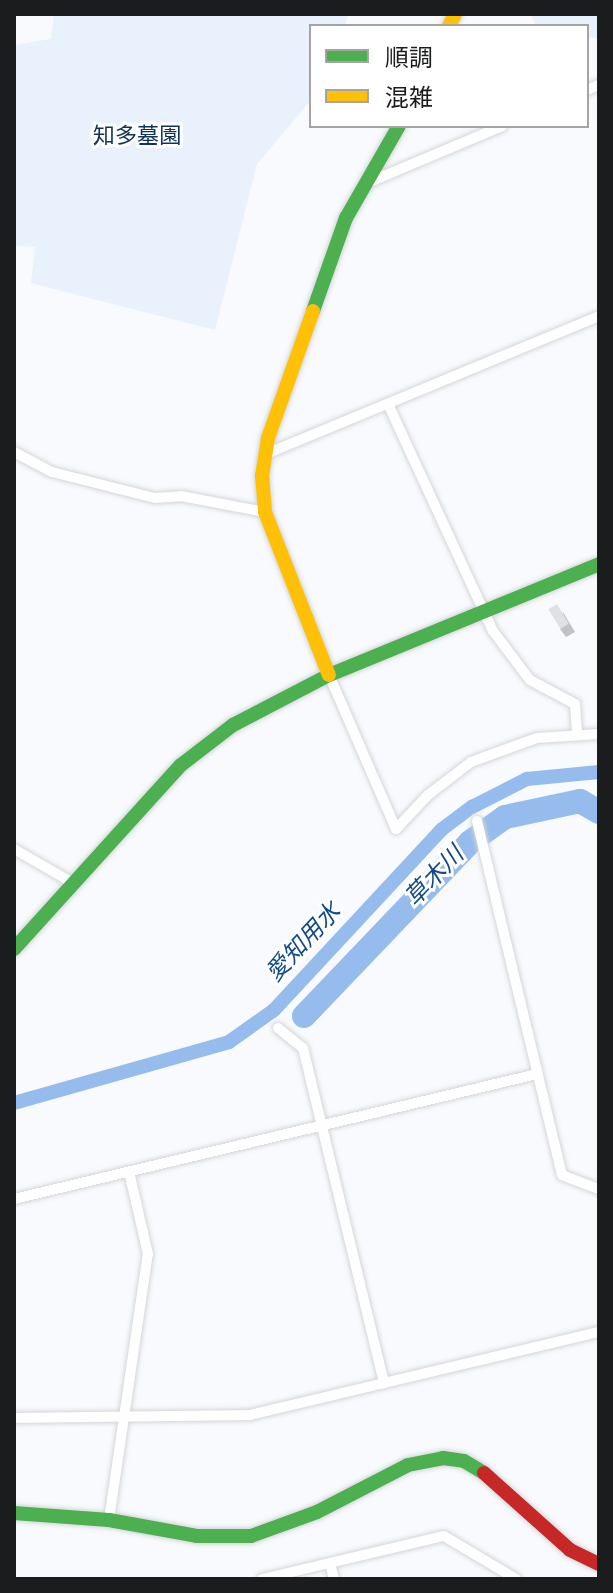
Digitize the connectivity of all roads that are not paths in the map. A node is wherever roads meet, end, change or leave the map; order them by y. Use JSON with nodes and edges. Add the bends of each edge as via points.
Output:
{"nodes":[{"id":1,"x":398,"y":128,"type":"edge"},
{"id":2,"x":497,"y":128,"type":"edge"},
{"id":3,"x":364,"y":185,"type":"junction"},
{"id":4,"x":599,"y":316,"type":"edge"},
{"id":5,"x":388,"y":404,"type":"junction"},
{"id":6,"x":266,"y":454,"type":"junction"},
{"id":7,"x":15,"y":455,"type":"edge"},
{"id":8,"x":265,"y":512,"type":"junction"},
{"id":9,"x":599,"y":564,"type":"edge"},
{"id":10,"x":483,"y":612,"type":"junction"},
{"id":11,"x":329,"y":675,"type":"junction"},
{"id":12,"x":577,"y":731,"type":"junction"},
{"id":13,"x":599,"y":734,"type":"edge"},
{"id":14,"x":477,"y":821,"type":"dead end"},
{"id":15,"x":14,"y":849,"type":"edge"},
{"id":16,"x":73,"y":883,"type":"junction"},
{"id":17,"x":14,"y":949,"type":"edge"},
{"id":18,"x":278,"y":1028,"type":"dead end"},
{"id":19,"x":537,"y":1074,"type":"junction"},
{"id":20,"x":320,"y":1124,"type":"junction"},
{"id":21,"x":129,"y":1172,"type":"junction"},
{"id":22,"x":599,"y":1189,"type":"edge"},
{"id":23,"x":14,"y":1199,"type":"edge"},
{"id":24,"x":599,"y":1332,"type":"edge"},
{"id":25,"x":384,"y":1383,"type":"junction"},
{"id":26,"x":126,"y":1416,"type":"junction"},
{"id":27,"x":14,"y":1418,"type":"edge"},
{"id":28,"x":14,"y":1513,"type":"edge"},
{"id":29,"x":109,"y":1520,"type":"junction"},
{"id":30,"x":330,"y":1563,"type":"junction"},
{"id":31,"x":599,"y":1564,"type":"edge"},
{"id":32,"x":262,"y":1579,"type":"edge"},
{"id":33,"x":334,"y":1579,"type":"edge"},
{"id":34,"x":516,"y":1579,"type":"edge"}],
"edges":[{"from":1,"to":3,"type":"street"},
{"from":2,"to":3,"type":"street"},
{"from":3,"to":6,"type":"street","via":[[315,303]]},
{"from":4,"to":5,"type":"street"},
{"from":5,"to":6,"type":"street"},
{"from":5,"to":10,"type":"street"},
{"from":6,"to":8,"type":"street"},
{"from":7,"to":8,"type":"street","via":[[52,472],[155,498],[181,496]]},
{"from":8,"to":11,"type":"street"},
{"from":9,"to":10,"type":"street"},
{"from":10,"to":11,"type":"street"},
{"from":10,"to":12,"type":"street","via":[[530,680],[575,704]]},
{"from":11,"to":12,"type":"street","via":[[396,829],[428,795],[471,762],[521,742]]},
{"from":11,"to":16,"type":"street","via":[[210,741],[148,799]]},
{"from":12,"to":13,"type":"street"},
{"from":14,"to":19,"type":"street"},
{"from":15,"to":16,"type":"street"},
{"from":16,"to":17,"type":"street"},
{"from":18,"to":20,"type":"street","via":[[303,1048]]},
{"from":19,"to":20,"type":"street"},
{"from":19,"to":22,"type":"street","via":[[562,1175]]},
{"from":20,"to":21,"type":"street"},
{"from":20,"to":25,"type":"street"},
{"from":21,"to":23,"type":"street"},
{"from":21,"to":26,"type":"street","via":[[148,1254]]},
{"from":24,"to":25,"type":"street"},
{"from":25,"to":26,"type":"street","via":[[250,1415]]},
{"from":26,"to":27,"type":"street"},
{"from":26,"to":29,"type":"street"},
{"from":28,"to":29,"type":"street"},
{"from":29,"to":31,"type":"street","via":[[197,1536],[251,1536],[317,1512],[408,1465],[443,1458],[464,1461],[485,1474],[570,1550]]},
{"from":30,"to":32,"type":"street"},
{"from":30,"to":33,"type":"street"},
{"from":30,"to":34,"type":"street","via":[[444,1536]]}]}
